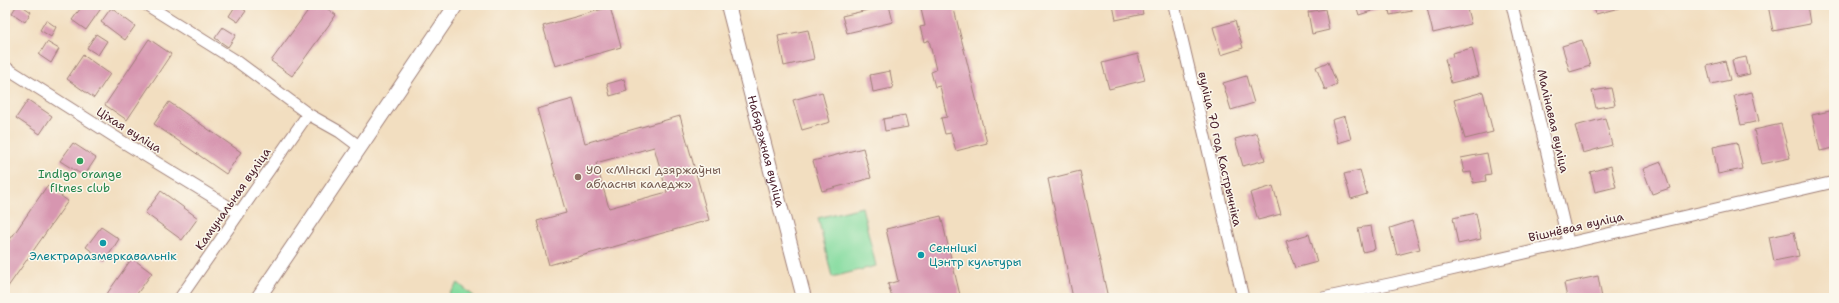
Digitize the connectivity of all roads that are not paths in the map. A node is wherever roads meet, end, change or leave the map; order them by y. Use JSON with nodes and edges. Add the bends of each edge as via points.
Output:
{"nodes":[{"id":1,"x":146,"y":5,"type":"edge"},
{"id":2,"x":456,"y":5,"type":"edge"},
{"id":3,"x":728,"y":5,"type":"edge"},
{"id":4,"x":1174,"y":5,"type":"edge"},
{"id":5,"x":1512,"y":5,"type":"edge"},
{"id":6,"x":5,"y":67,"type":"edge"},
{"id":7,"x":308,"y":114,"type":"junction"},
{"id":8,"x":360,"y":147,"type":"junction"},
{"id":9,"x":1834,"y":182,"type":"edge"},
{"id":10,"x":239,"y":213,"type":"junction"},
{"id":11,"x":1568,"y":242,"type":"junction"},
{"id":12,"x":180,"y":298,"type":"edge"},
{"id":13,"x":258,"y":298,"type":"edge"},
{"id":14,"x":804,"y":298,"type":"edge"},
{"id":15,"x":1243,"y":298,"type":"edge"},
{"id":16,"x":1323,"y":298,"type":"edge"}],
"edges":[{"from":1,"to":7,"type":"street","via":[[238,62]]},
{"from":2,"to":8,"type":"street"},
{"from":3,"to":14,"type":"street","name":"Набярэжная вуліца"},
{"from":4,"to":15,"type":"street","name":"вуліца 70 год Кастрычніка"},
{"from":5,"to":11,"type":"street","name":"Малінавая вуліца"},
{"from":6,"to":10,"type":"street","name":"Ціхая вуліца"},
{"from":7,"to":8,"type":"street"},
{"from":7,"to":10,"type":"street","name":"Камунальная вуліца"},
{"from":8,"to":13,"type":"street"},
{"from":9,"to":11,"type":"street","name":"Вішнёвая вуліца"},
{"from":10,"to":12,"type":"street","name":"Камунальная вуліца"},
{"from":11,"to":16,"type":"street","name":"Вішнёвая вуліца"}]}
